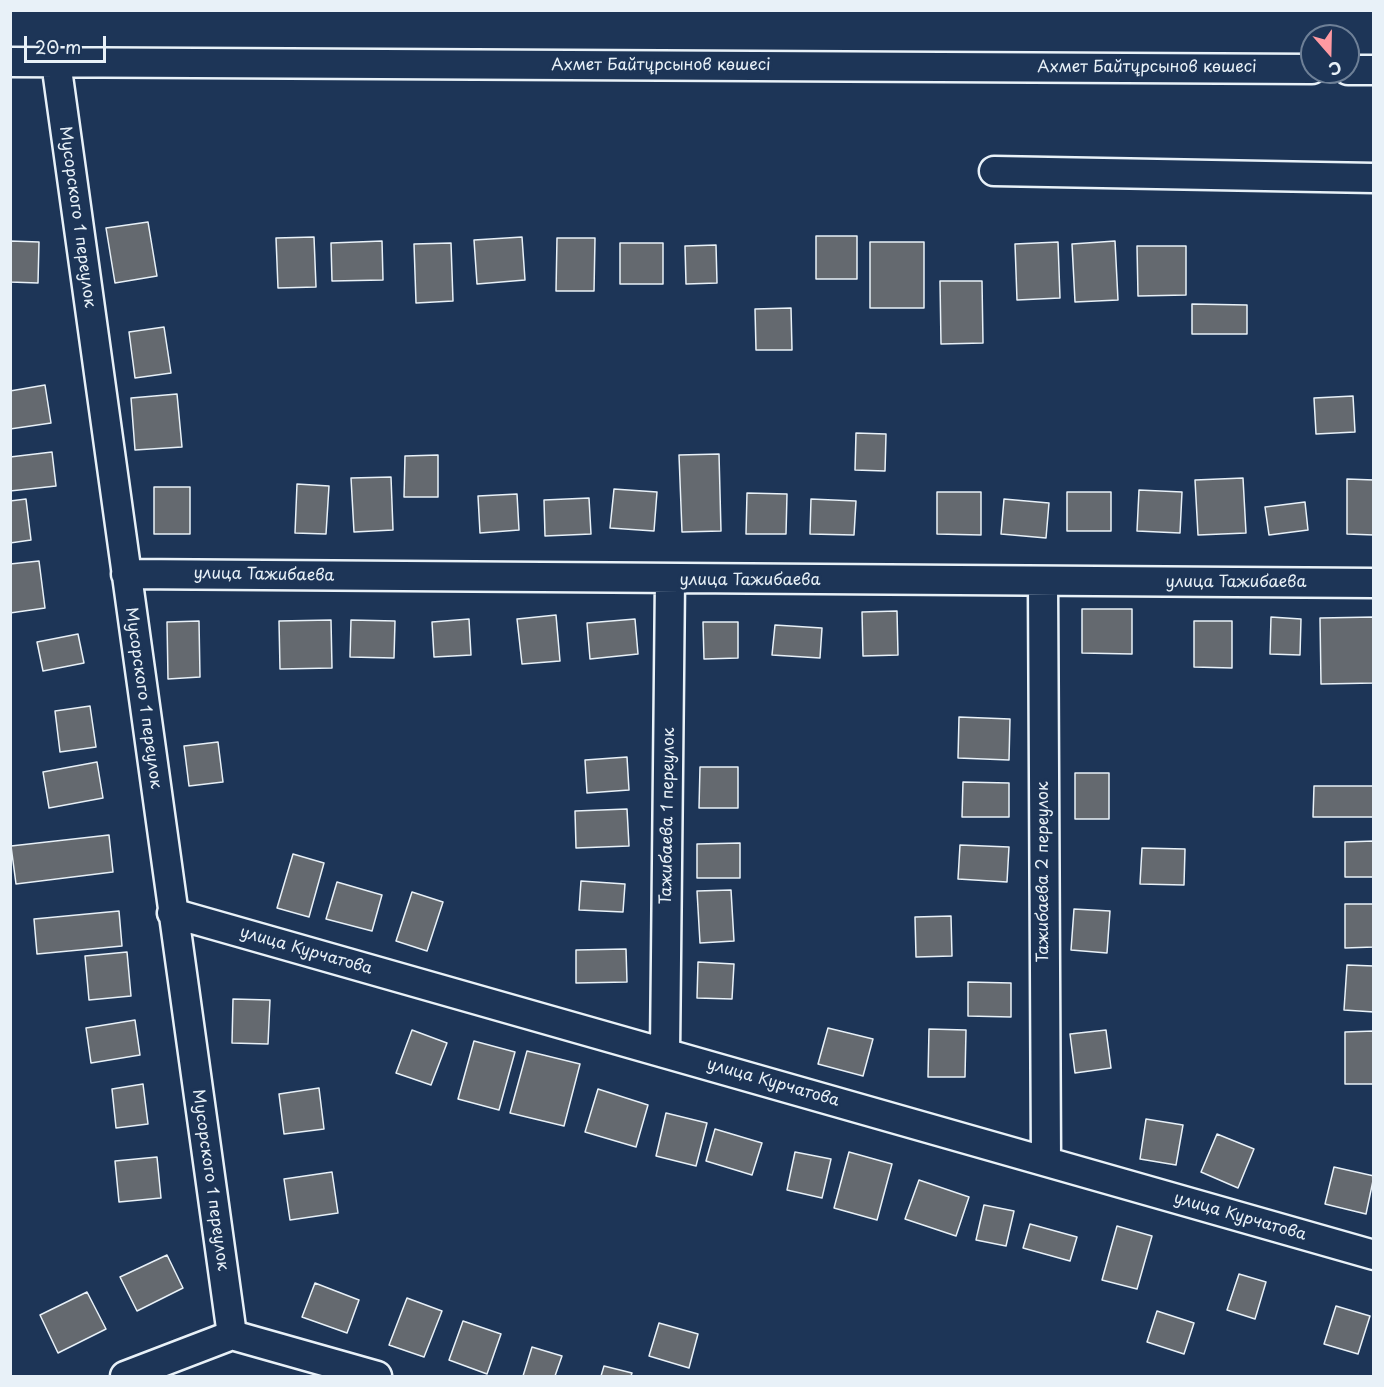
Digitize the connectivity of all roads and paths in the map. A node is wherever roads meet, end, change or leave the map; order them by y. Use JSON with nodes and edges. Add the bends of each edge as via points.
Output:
{"nodes":[{"id":1,"x":10,"y":62,"type":"edge"},
{"id":2,"x":56,"y":62,"type":"junction"},
{"id":3,"x":1300,"y":69,"type":"edge"},
{"id":4,"x":994,"y":171,"type":"dead end"},
{"id":5,"x":1374,"y":178,"type":"edge"},
{"id":6,"x":126,"y":574,"type":"junction"},
{"id":7,"x":670,"y":580,"type":"junction"},
{"id":8,"x":1043,"y":583,"type":"junction"},
{"id":9,"x":1374,"y":583,"type":"edge"},
{"id":10,"x":172,"y":913,"type":"junction"},
{"id":11,"x":665,"y":1052,"type":"junction"},
{"id":12,"x":1046,"y":1161,"type":"junction"},
{"id":13,"x":1374,"y":1255,"type":"edge"},
{"id":14,"x":232,"y":1335,"type":"junction"},
{"id":15,"x":125,"y":1377,"type":"edge"},
{"id":16,"x":376,"y":1377,"type":"edge"}],
"edges":[{"from":1,"to":2,"type":"street","name":"Ахмет Байтұрсынов көшесі"},
{"from":2,"to":3,"type":"street","name":"Ахмет Байтұрсынов көшесі"},
{"from":2,"to":6,"type":"street","name":"Мусорского 1 переулок"},
{"from":4,"to":5,"type":"street"},
{"from":6,"to":7,"type":"street","name":"улица Тажибаева"},
{"from":6,"to":10,"type":"street","name":"Мусорского 1 переулок"},
{"from":7,"to":8,"type":"street","name":"улица Тажибаева"},
{"from":7,"to":11,"type":"street","name":"Тажибаева 1 переулок"},
{"from":8,"to":9,"type":"street","name":"улица Тажибаева"},
{"from":8,"to":12,"type":"street","name":"Тажибаева 2 переулок"},
{"from":10,"to":11,"type":"street","name":"улица Курчатова"},
{"from":10,"to":14,"type":"street","name":"Мусорского 1 переулок"},
{"from":11,"to":12,"type":"street","name":"улица Курчатова"},
{"from":12,"to":13,"type":"street","name":"улица Курчатова"},
{"from":14,"to":15,"type":"street"},
{"from":14,"to":16,"type":"street"}]}
